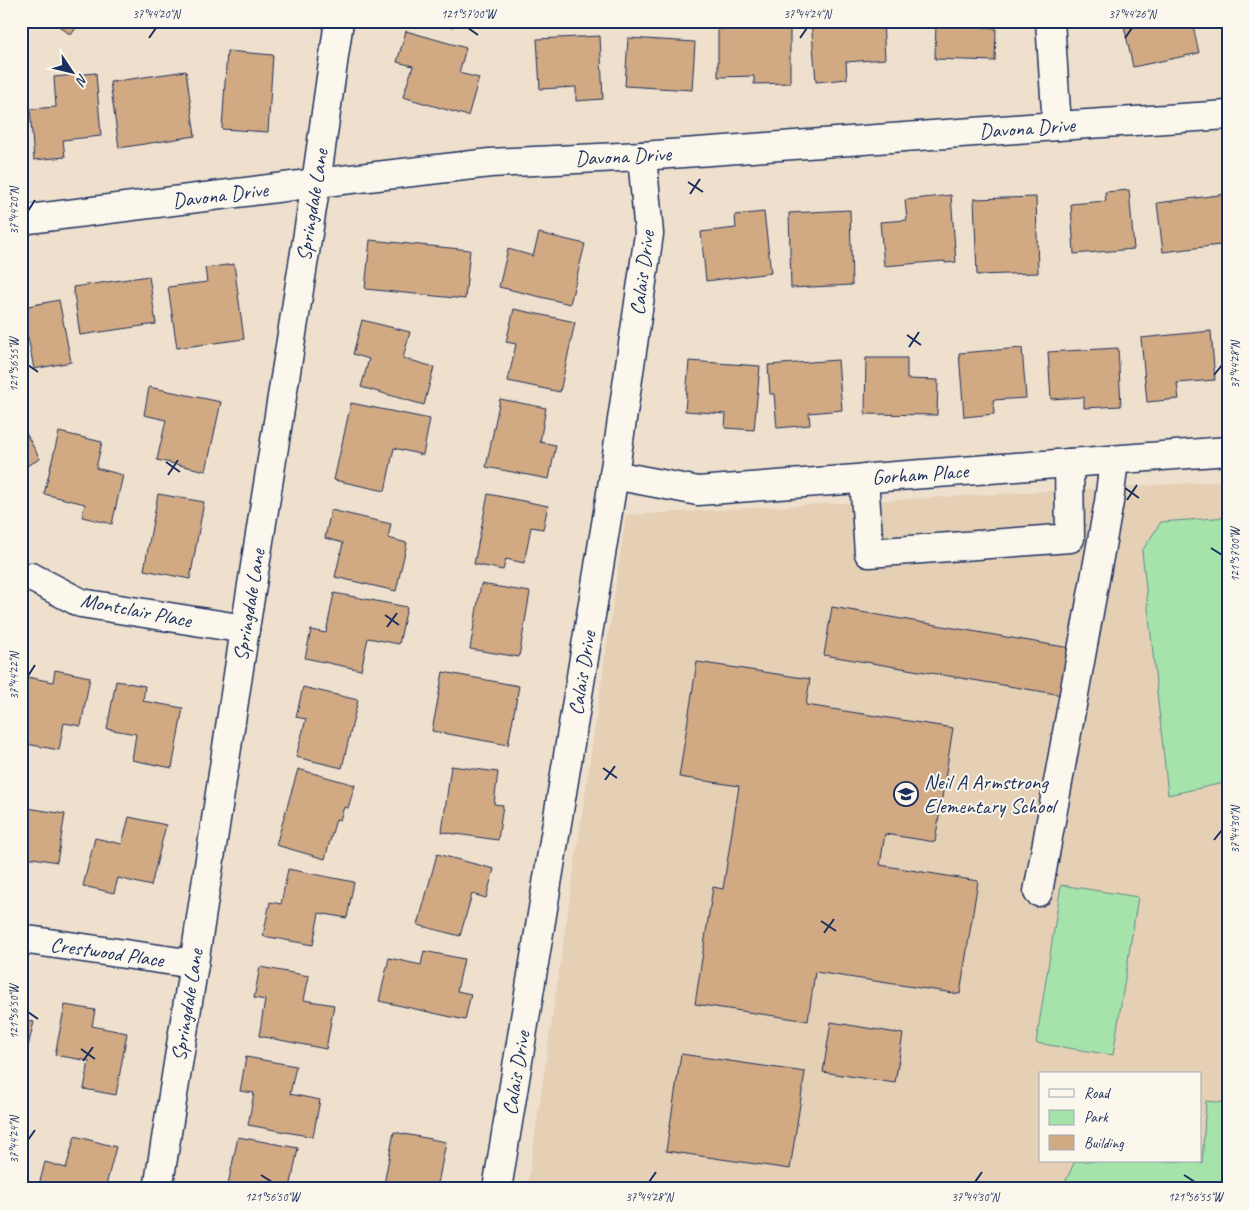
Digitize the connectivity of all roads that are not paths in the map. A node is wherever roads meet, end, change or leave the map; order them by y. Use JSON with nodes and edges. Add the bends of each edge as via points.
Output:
{"nodes":[{"id":1,"x":339,"y":21,"type":"edge"},
{"id":2,"x":1050,"y":21,"type":"edge"},
{"id":3,"x":1228,"y":115,"type":"edge"},
{"id":4,"x":1057,"y":126,"type":"junction"},
{"id":5,"x":642,"y":156,"type":"junction"},
{"id":6,"x":316,"y":183,"type":"junction"},
{"id":7,"x":21,"y":220,"type":"edge"},
{"id":8,"x":1228,"y":451,"type":"edge"},
{"id":9,"x":1114,"y":460,"type":"junction"},
{"id":10,"x":1069,"y":463,"type":"junction"},
{"id":11,"x":614,"y":475,"type":"junction"},
{"id":12,"x":864,"y":478,"type":"junction"},
{"id":13,"x":32,"y":577,"type":"dead end"},
{"id":14,"x":245,"y":629,"type":"junction"},
{"id":15,"x":1038,"y":892,"type":"dead end"},
{"id":16,"x":21,"y":939,"type":"edge"},
{"id":17,"x":194,"y":964,"type":"junction"},
{"id":18,"x":158,"y":1189,"type":"edge"},
{"id":19,"x":497,"y":1189,"type":"edge"}],
"edges":[{"from":1,"to":6,"type":"street","name":"Springdale Lane"},
{"from":2,"to":4,"type":"street"},
{"from":3,"to":4,"type":"street","name":"Davona Drive"},
{"from":4,"to":5,"type":"street","name":"Davona Drive"},
{"from":5,"to":6,"type":"street","name":"Davona Drive","via":[[490,163]]},
{"from":5,"to":11,"type":"street","name":"Calais Drive","via":[[649,234]]},
{"from":6,"to":7,"type":"street","name":"Davona Drive"},
{"from":6,"to":14,"type":"street","name":"Springdale Lane"},
{"from":8,"to":9,"type":"street","name":"Gorham Place"},
{"from":9,"to":10,"type":"street","name":"Gorham Place"},
{"from":9,"to":15,"type":"street"},
{"from":10,"to":12,"type":"street","name":"Gorham Place"},
{"from":10,"to":12,"type":"street","via":[[1070,538],[869,553]]},
{"from":11,"to":12,"type":"street","name":"Gorham Place","via":[[698,491]]},
{"from":11,"to":19,"type":"street","name":"Calais Drive"},
{"from":13,"to":14,"type":"street","name":"Montclair Place","via":[[81,603]]},
{"from":14,"to":17,"type":"street","name":"Springdale Lane"},
{"from":16,"to":17,"type":"street","name":"Crestwood Place"},
{"from":17,"to":18,"type":"street","name":"Springdale Lane"}]}
